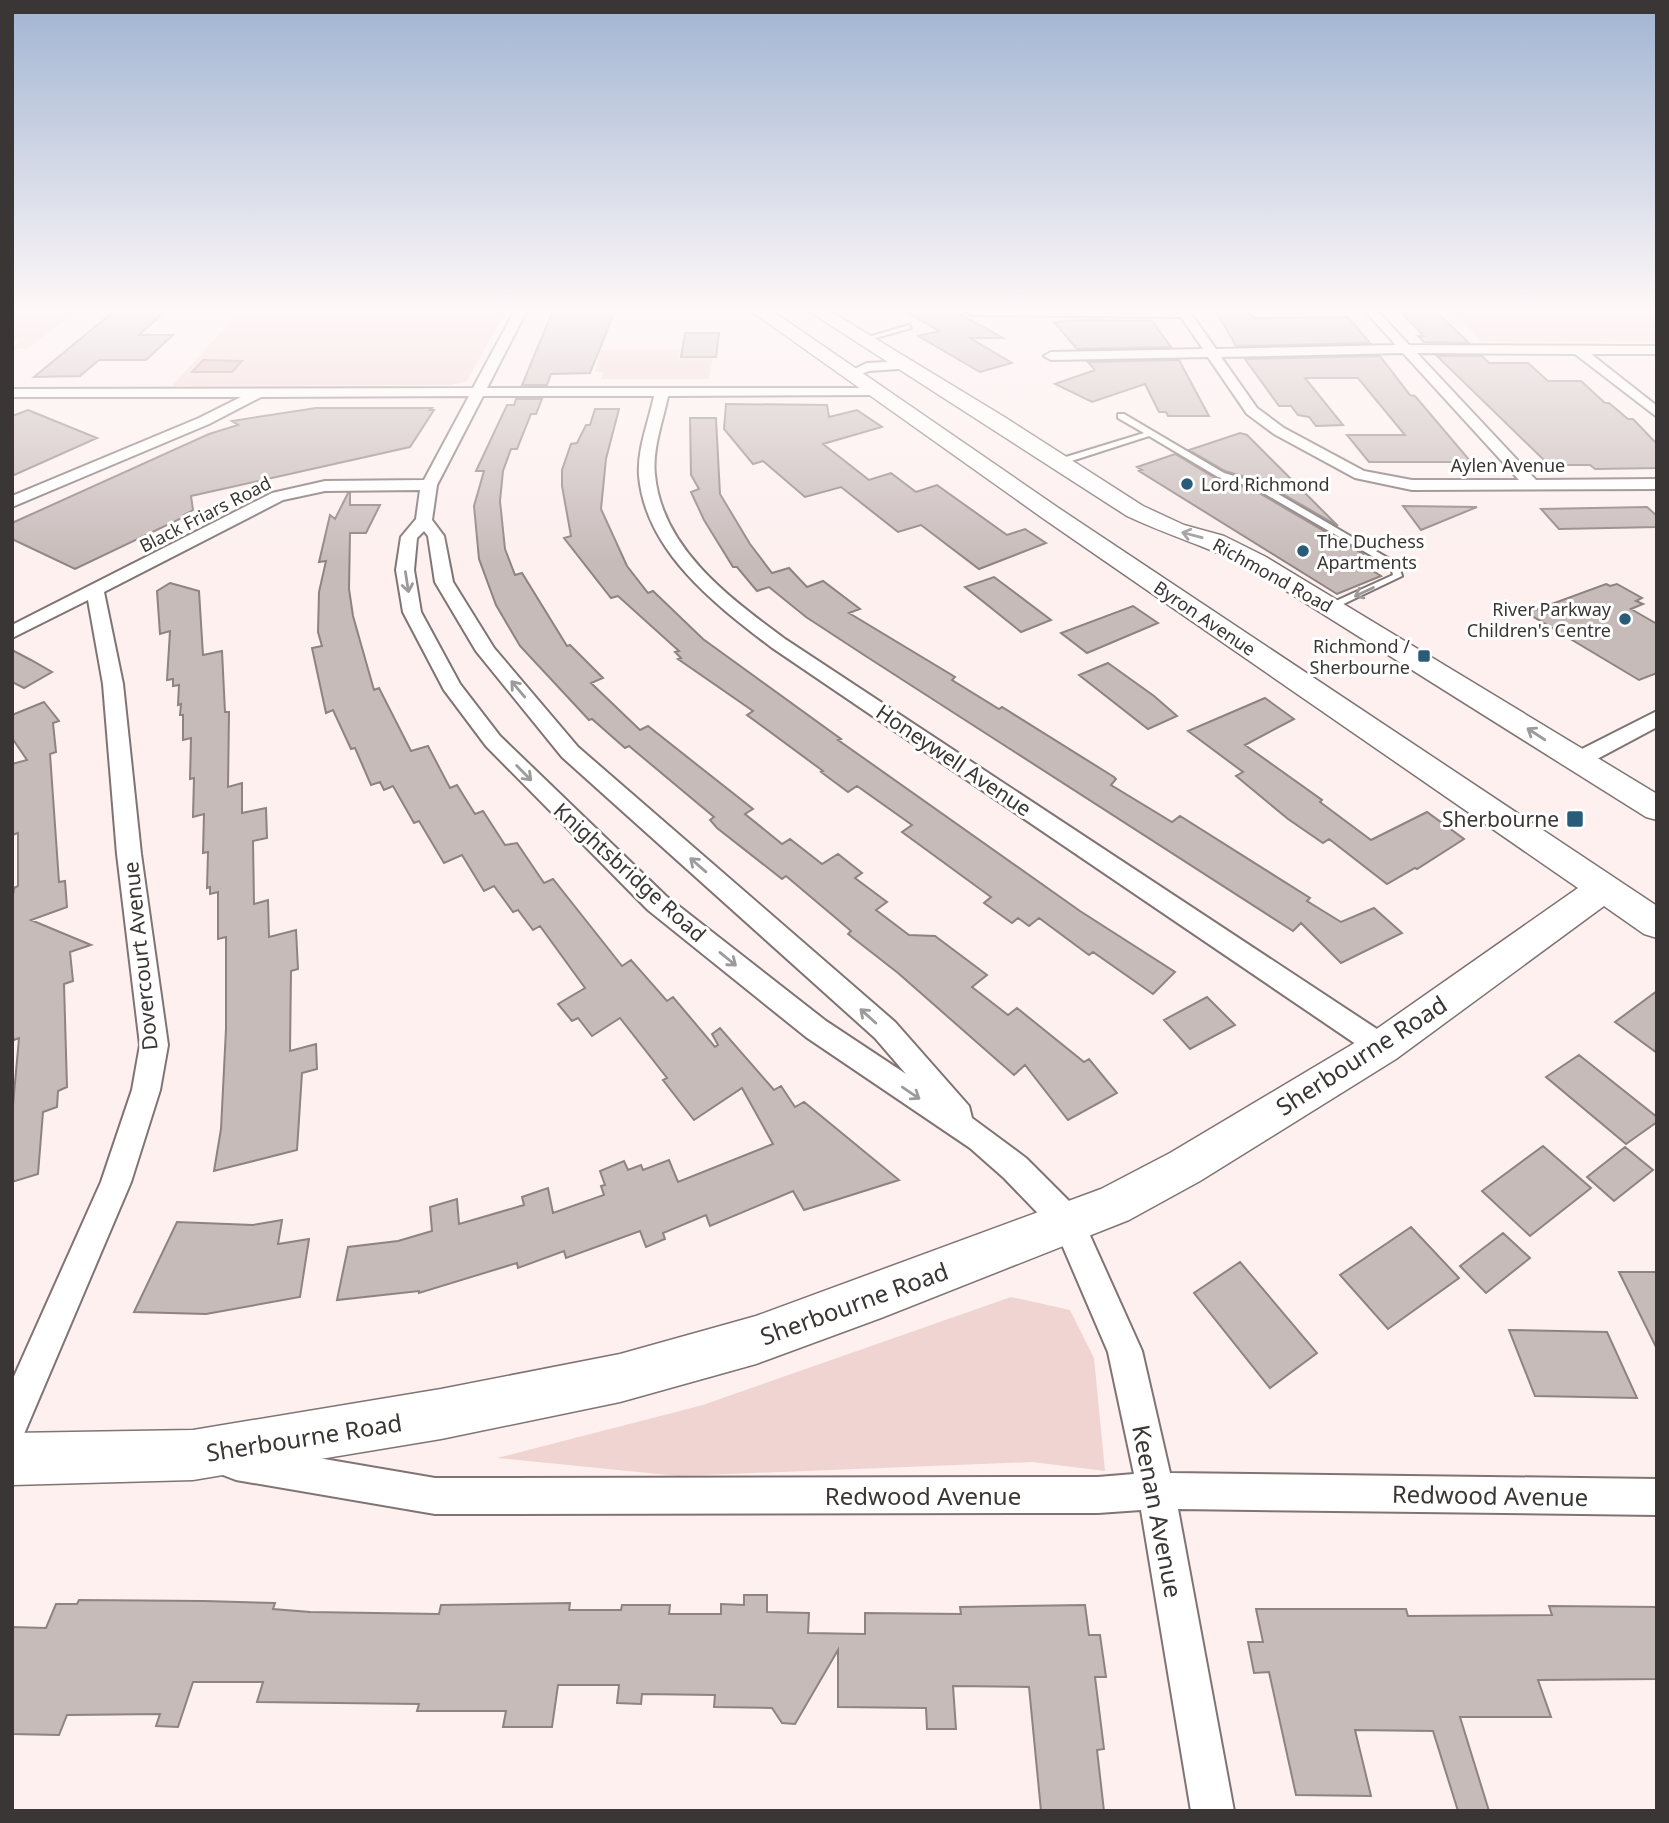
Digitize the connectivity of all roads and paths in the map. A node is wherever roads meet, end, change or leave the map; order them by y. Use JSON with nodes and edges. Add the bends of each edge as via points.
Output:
{"nodes":[{"id":1,"x":258,"y":393,"type":"edge"},
{"id":2,"x":477,"y":393,"type":"edge"},
{"id":3,"x":662,"y":393,"type":"edge"},
{"id":4,"x":878,"y":393,"type":"edge"},
{"id":5,"x":951,"y":393,"type":"edge"},
{"id":6,"x":1240,"y":393,"type":"edge"},
{"id":7,"x":1447,"y":393,"type":"edge"},
{"id":8,"x":1632,"y":393,"type":"edge"},
{"id":9,"x":1657,"y":413,"type":"edge"},
{"id":10,"x":1121,"y":416,"type":"dead end"},
{"id":11,"x":1150,"y":433,"type":"junction"},
{"id":12,"x":1059,"y":463,"type":"junction"},
{"id":13,"x":1531,"y":484,"type":"junction"},
{"id":14,"x":1657,"y":484,"type":"edge"},
{"id":15,"x":429,"y":485,"type":"junction"},
{"id":16,"x":12,"y":502,"type":"edge"},
{"id":17,"x":424,"y":520,"type":"junction"},
{"id":18,"x":1398,"y":576,"type":"joint"},
{"id":19,"x":95,"y":591,"type":"junction"},
{"id":20,"x":1330,"y":607,"type":"junction"},
{"id":21,"x":12,"y":632,"type":"edge"},
{"id":22,"x":1657,"y":718,"type":"edge"},
{"id":23,"x":1576,"y":761,"type":"junction"},
{"id":24,"x":1657,"y":808,"type":"edge"},
{"id":25,"x":1602,"y":889,"type":"junction"},
{"id":26,"x":1657,"y":924,"type":"edge"},
{"id":27,"x":1382,"y":1047,"type":"junction"},
{"id":28,"x":980,"y":1139,"type":"junction"},
{"id":29,"x":1068,"y":1222,"type":"junction"},
{"id":30,"x":12,"y":1422,"type":"edge"},
{"id":31,"x":193,"y":1455,"type":"junction"},
{"id":32,"x":12,"y":1459,"type":"edge"},
{"id":33,"x":1156,"y":1491,"type":"junction"},
{"id":34,"x":1657,"y":1497,"type":"edge"},
{"id":35,"x":1213,"y":1811,"type":"edge"}],
"edges":[{"from":1,"to":16,"type":"street","via":[[204,421]]},
{"from":2,"to":15,"type":"street","name":"Knightsbridge Road"},
{"from":3,"to":27,"type":"street","name":"Honeywell Avenue","via":[[647,475],[660,521],[689,567],[725,602],[778,643]]},
{"from":4,"to":25,"type":"street","name":"Byron Avenue"},
{"from":5,"to":12,"type":"street","name":"Richmond Road"},
{"from":6,"to":13,"type":"street","name":"Aylen Avenue","via":[[1252,411],[1279,431],[1341,467],[1378,481]]},
{"from":7,"to":13,"type":"street"},
{"from":8,"to":9,"type":"street"},
{"from":10,"to":11,"type":"lane"},
{"from":11,"to":12,"type":"lane"},
{"from":11,"to":18,"type":"lane","via":[[1221,475],[1258,486],[1395,566]]},
{"from":20,"to":12,"type":"street","name":"Richmond Road","one_way":true,"via":[[1215,541],[1135,511]]},
{"from":13,"to":14,"type":"street","name":"Aylen Avenue"},
{"from":15,"to":17,"type":"street","name":"Knightsbridge Road"},
{"from":15,"to":19,"type":"street","name":"Black Friars Road","via":[[324,486],[278,496]]},
{"from":28,"to":17,"type":"street","name":"Knightsbridge Road","one_way":true,"via":[[885,1030],[570,752],[486,651],[444,582],[436,536]]},
{"from":17,"to":28,"type":"street","name":"Knightsbridge Road","one_way":true,"via":[[409,537],[405,570],[412,612],[451,686],[493,741],[657,903],[816,1030]]},
{"from":18,"to":20,"type":"lane","one_way":true},
{"from":19,"to":21,"type":"street","name":"Black Friars Road"},
{"from":19,"to":30,"type":"street","name":"Dovercourt Avenue","via":[[113,684],[154,1045],[146,1090],[116,1182]]},
{"from":23,"to":20,"type":"street","name":"Richmond Road","one_way":true},
{"from":22,"to":23,"type":"street"},
{"from":23,"to":24,"type":"street","name":"Richmond Road"},
{"from":25,"to":26,"type":"street","name":"Byron Avenue"},
{"from":25,"to":27,"type":"street","name":"Sherbourne Road"},
{"from":27,"to":29,"type":"street","name":"Sherbourne Road","via":[[1185,1167],[1114,1205]]},
{"from":28,"to":29,"type":"street","name":"Knightsbridge Road"},
{"from":29,"to":31,"type":"street","name":"Sherbourne Road","via":[[757,1340],[620,1378],[441,1414]]},
{"from":29,"to":33,"type":"street","name":"Keenan Avenue","via":[[1125,1351]]},
{"from":31,"to":32,"type":"street","name":"Sherbourne Road"},
{"from":31,"to":33,"type":"street","name":"Redwood Avenue","via":[[435,1496]]},
{"from":33,"to":34,"type":"street","name":"Redwood Avenue"},
{"from":33,"to":35,"type":"street","name":"Keenan Avenue"}]}
